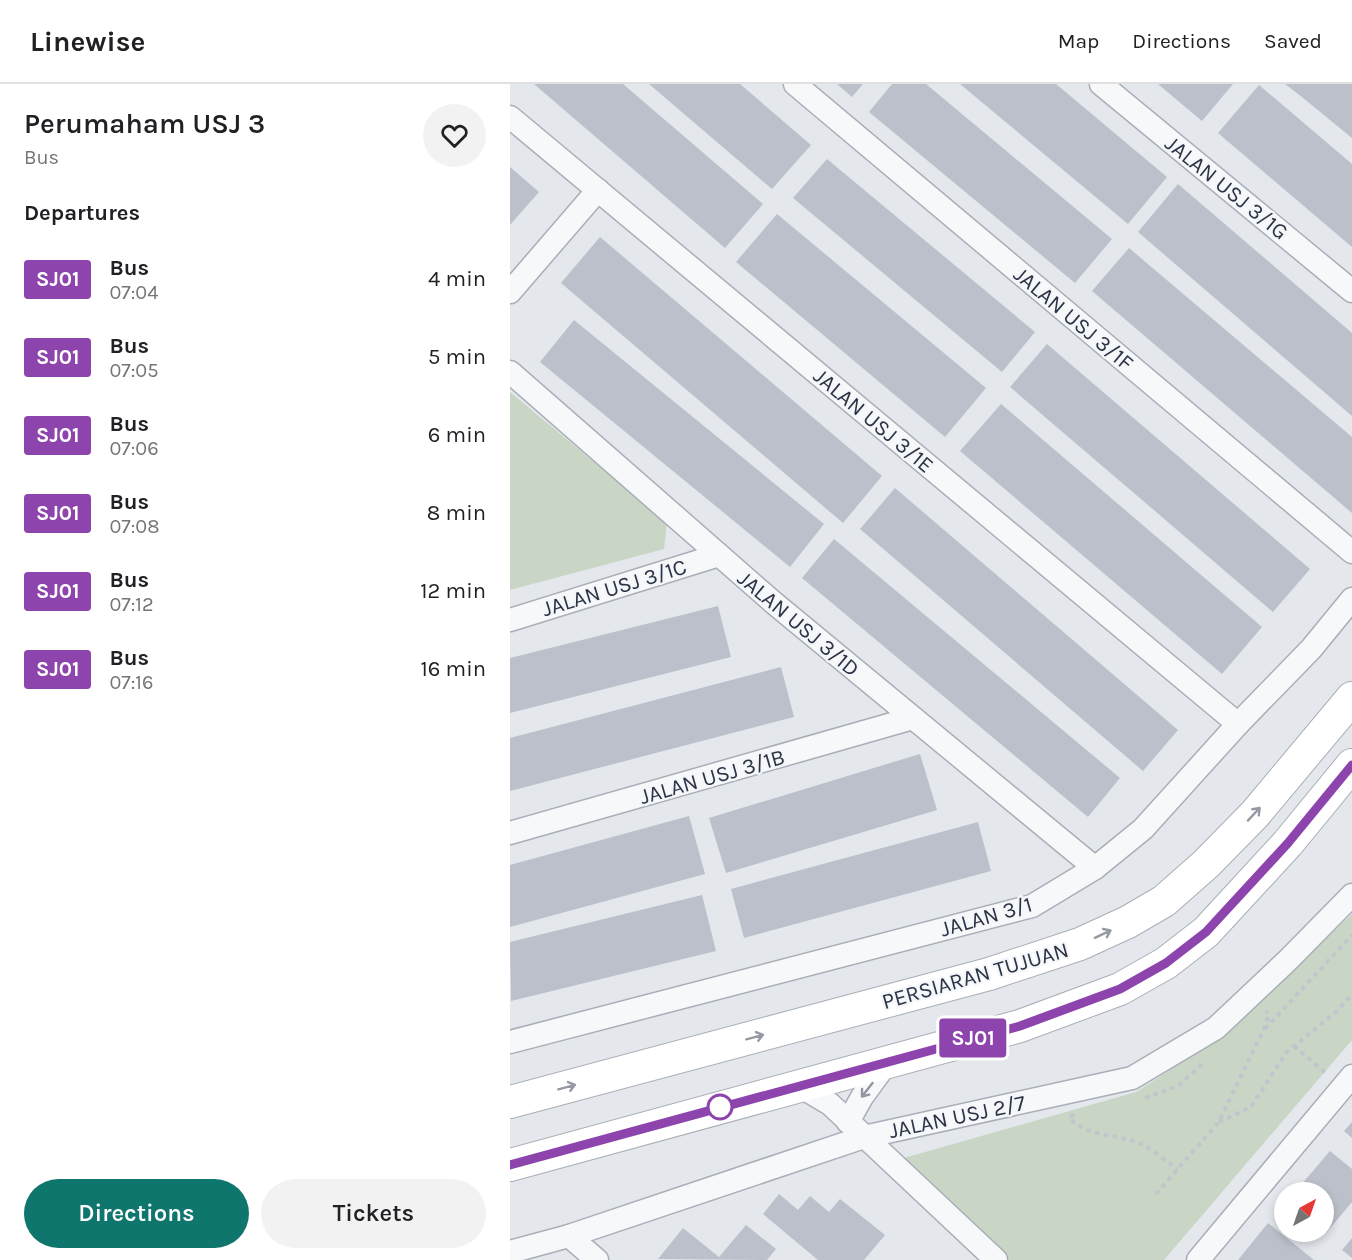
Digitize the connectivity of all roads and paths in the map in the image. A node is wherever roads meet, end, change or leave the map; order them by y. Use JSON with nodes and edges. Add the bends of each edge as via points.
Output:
{"nodes":[{"id":1,"x":795,"y":84,"type":"edge"},
{"id":2,"x":1101,"y":84,"type":"edge"},
{"id":3,"x":510,"y":117,"type":"edge"},
{"id":4,"x":598,"y":190,"type":"junction"},
{"id":5,"x":1352,"y":291,"type":"edge"},
{"id":6,"x":510,"y":292,"type":"edge"},
{"id":7,"x":510,"y":372,"type":"edge"},
{"id":8,"x":1352,"y":552,"type":"edge"},
{"id":9,"x":719,"y":555,"type":"junction"},
{"id":10,"x":1352,"y":599,"type":"edge"},
{"id":11,"x":510,"y":620,"type":"edge"},
{"id":12,"x":1352,"y":698,"type":"edge"},
{"id":13,"x":913,"y":718,"type":"junction"},
{"id":14,"x":1238,"y":724,"type":"junction"},
{"id":15,"x":1352,"y":765,"type":"edge"},
{"id":16,"x":510,"y":833,"type":"edge"},
{"id":17,"x":1095,"y":868,"type":"junction"},
{"id":18,"x":1352,"y":895,"type":"edge"},
{"id":19,"x":1352,"y":935,"type":"edge"},
{"id":20,"x":1352,"y":994,"type":"edge"},
{"id":21,"x":1263,"y":1010,"type":"dead end"},
{"id":22,"x":1263,"y":1031,"type":"junction"},
{"id":23,"x":510,"y":1042,"type":"edge"},
{"id":24,"x":1294,"y":1046,"type":"junction"},
{"id":25,"x":889,"y":1060,"type":"junction"},
{"id":26,"x":1202,"y":1064,"type":"dead end"},
{"id":27,"x":1347,"y":1081,"type":"edge"},
{"id":28,"x":798,"y":1085,"type":"junction"},
{"id":29,"x":1142,"y":1099,"type":"dead end"},
{"id":30,"x":510,"y":1102,"type":"edge"},
{"id":31,"x":1076,"y":1115,"type":"dead end"},
{"id":32,"x":1218,"y":1123,"type":"junction"},
{"id":33,"x":856,"y":1129,"type":"junction"},
{"id":34,"x":510,"y":1165,"type":"edge"},
{"id":35,"x":1177,"y":1169,"type":"junction"},
{"id":36,"x":1156,"y":1194,"type":"dead end"},
{"id":37,"x":569,"y":1236,"type":"junction"},
{"id":38,"x":510,"y":1252,"type":"edge"},
{"id":39,"x":597,"y":1260,"type":"edge"},
{"id":40,"x":996,"y":1260,"type":"edge"},
{"id":41,"x":1198,"y":1260,"type":"edge"}],
"edges":[{"from":1,"to":8,"type":"street","name":"JALAN USJ 3/1F"},
{"from":2,"to":5,"type":"street","name":"JALAN USJ 3/1G"},
{"from":3,"to":4,"type":"street","name":"JALAN USJ 3/1E"},
{"from":4,"to":6,"type":"street"},
{"from":4,"to":14,"type":"street","name":"JALAN USJ 3/1E"},
{"from":7,"to":9,"type":"street","name":"JALAN USJ 3/1D"},
{"from":9,"to":11,"type":"street","name":"JALAN USJ 3/1C"},
{"from":9,"to":13,"type":"street","name":"JALAN USJ 3/1D"},
{"from":10,"to":14,"type":"street","name":"JALAN 3/1","via":[[1311,649]]},
{"from":30,"to":12,"type":"main road","name":"PERSIARAN TUJUAN","one_way":true,"via":[[989,974],[1080,944],[1128,922],[1164,901],[1222,848],[1256,814]]},
{"from":13,"to":16,"type":"street","name":"JALAN USJ 3/1B"},
{"from":13,"to":17,"type":"street","name":"JALAN USJ 3/1D"},
{"from":14,"to":17,"type":"street","name":"JALAN 3/1","via":[[1143,829]]},
{"from":15,"to":25,"type":"main road","via":[[1288,843],[1206,932],[1166,963],[1120,989],[1020,1026]]},
{"from":17,"to":23,"type":"street","name":"JALAN 3/1","via":[[1032,906]]},
{"from":18,"to":33,"type":"street","name":"JALAN USJ 2/7","via":[[1216,1028],[1132,1078]]},
{"from":19,"to":22,"type":"path"},
{"from":20,"to":24,"type":"path"},
{"from":21,"to":22,"type":"path","via":[[1269,1015]]},
{"from":22,"to":32,"type":"path"},
{"from":24,"to":27,"type":"path"},
{"from":24,"to":32,"type":"path","via":[[1251,1107]]},
{"from":25,"to":28,"type":"main road"},
{"from":25,"to":33,"type":"street","one_way":true,"via":[[862,1096]]},
{"from":26,"to":29,"type":"path","via":[[1178,1086]]},
{"from":27,"to":41,"type":"street"},
{"from":28,"to":33,"type":"street","via":[[830,1104]]},
{"from":28,"to":34,"type":"main road"},
{"from":31,"to":35,"type":"path","via":[[1069,1117],[1072,1122],[1103,1135],[1135,1141]]},
{"from":32,"to":35,"type":"path"},
{"from":33,"to":37,"type":"street","name":"JALAN USJ 2/7"},
{"from":33,"to":40,"type":"street"},
{"from":35,"to":36,"type":"path"},
{"from":37,"to":38,"type":"street","name":"JALAN USJ 2/7"},
{"from":37,"to":39,"type":"street"}]}
